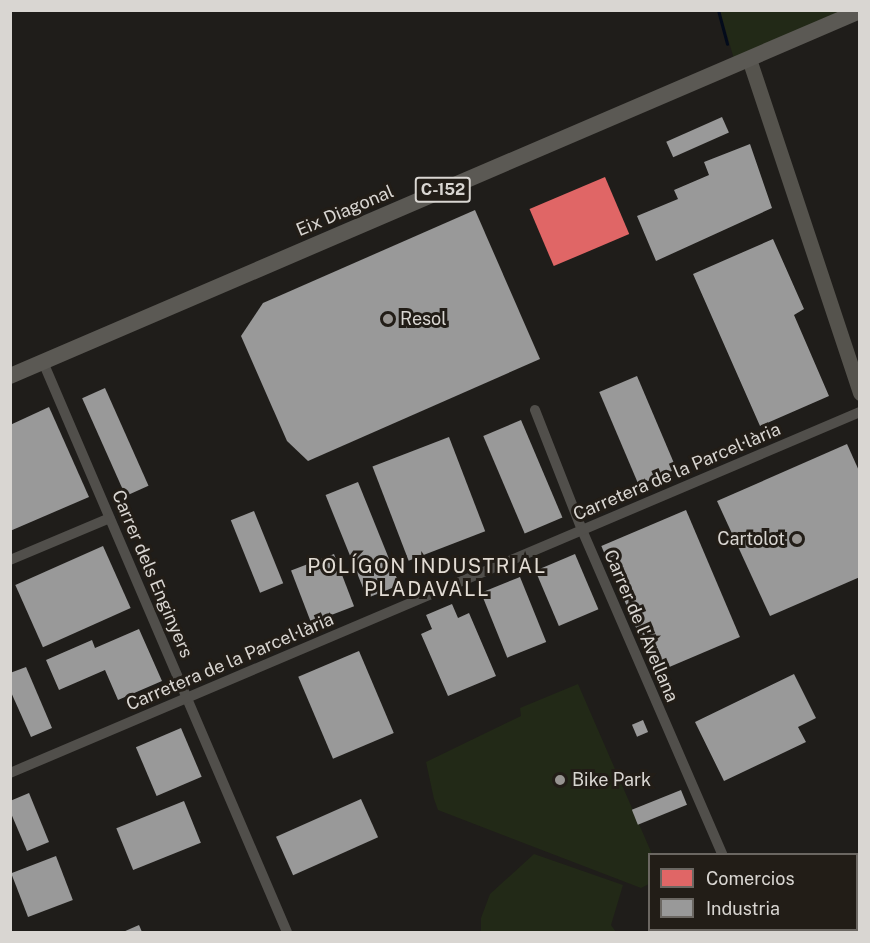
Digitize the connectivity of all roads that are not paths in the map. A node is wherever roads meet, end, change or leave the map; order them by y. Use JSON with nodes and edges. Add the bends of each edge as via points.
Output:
{"nodes":[{"id":1,"x":860,"y":11,"type":"edge"},
{"id":2,"x":749,"y":59,"type":"junction"},
{"id":3,"x":44,"y":362,"type":"junction"},
{"id":4,"x":10,"y":376,"type":"edge"},
{"id":5,"x":860,"y":393,"type":"edge"},
{"id":6,"x":535,"y":410,"type":"dead end"},
{"id":7,"x":860,"y":412,"type":"edge"},
{"id":8,"x":110,"y":518,"type":"junction"},
{"id":9,"x":582,"y":530,"type":"junction"},
{"id":10,"x":10,"y":560,"type":"edge"},
{"id":11,"x":187,"y":698,"type":"junction"},
{"id":12,"x":10,"y":773,"type":"edge"},
{"id":13,"x":721,"y":853,"type":"edge"},
{"id":14,"x":287,"y":933,"type":"edge"}],
"edges":[{"from":1,"to":2,"type":"main road","name":"Eix Diagonal","number":"C-152"},
{"from":2,"to":3,"type":"main road","name":"Eix Diagonal","number":"C-152"},
{"from":2,"to":5,"type":"street"},
{"from":3,"to":4,"type":"main road","name":"Eix Diagonal","number":"C-152"},
{"from":3,"to":8,"type":"street","name":"Carrer dels Enginyers"},
{"from":6,"to":9,"type":"street","name":"Carrer de l'Avellana"},
{"from":7,"to":9,"type":"street","name":"Carretera de la Parcel·lària"},
{"from":8,"to":10,"type":"street"},
{"from":8,"to":11,"type":"street","name":"Carrer dels Enginyers"},
{"from":9,"to":11,"type":"street","name":"Carretera de la Parcel·lària"},
{"from":9,"to":13,"type":"street","name":"Carrer de l'Avellana"},
{"from":11,"to":12,"type":"street","name":"Carretera de la Parcel·lària"},
{"from":11,"to":14,"type":"street","name":"Carrer dels Enginyers"}]}
